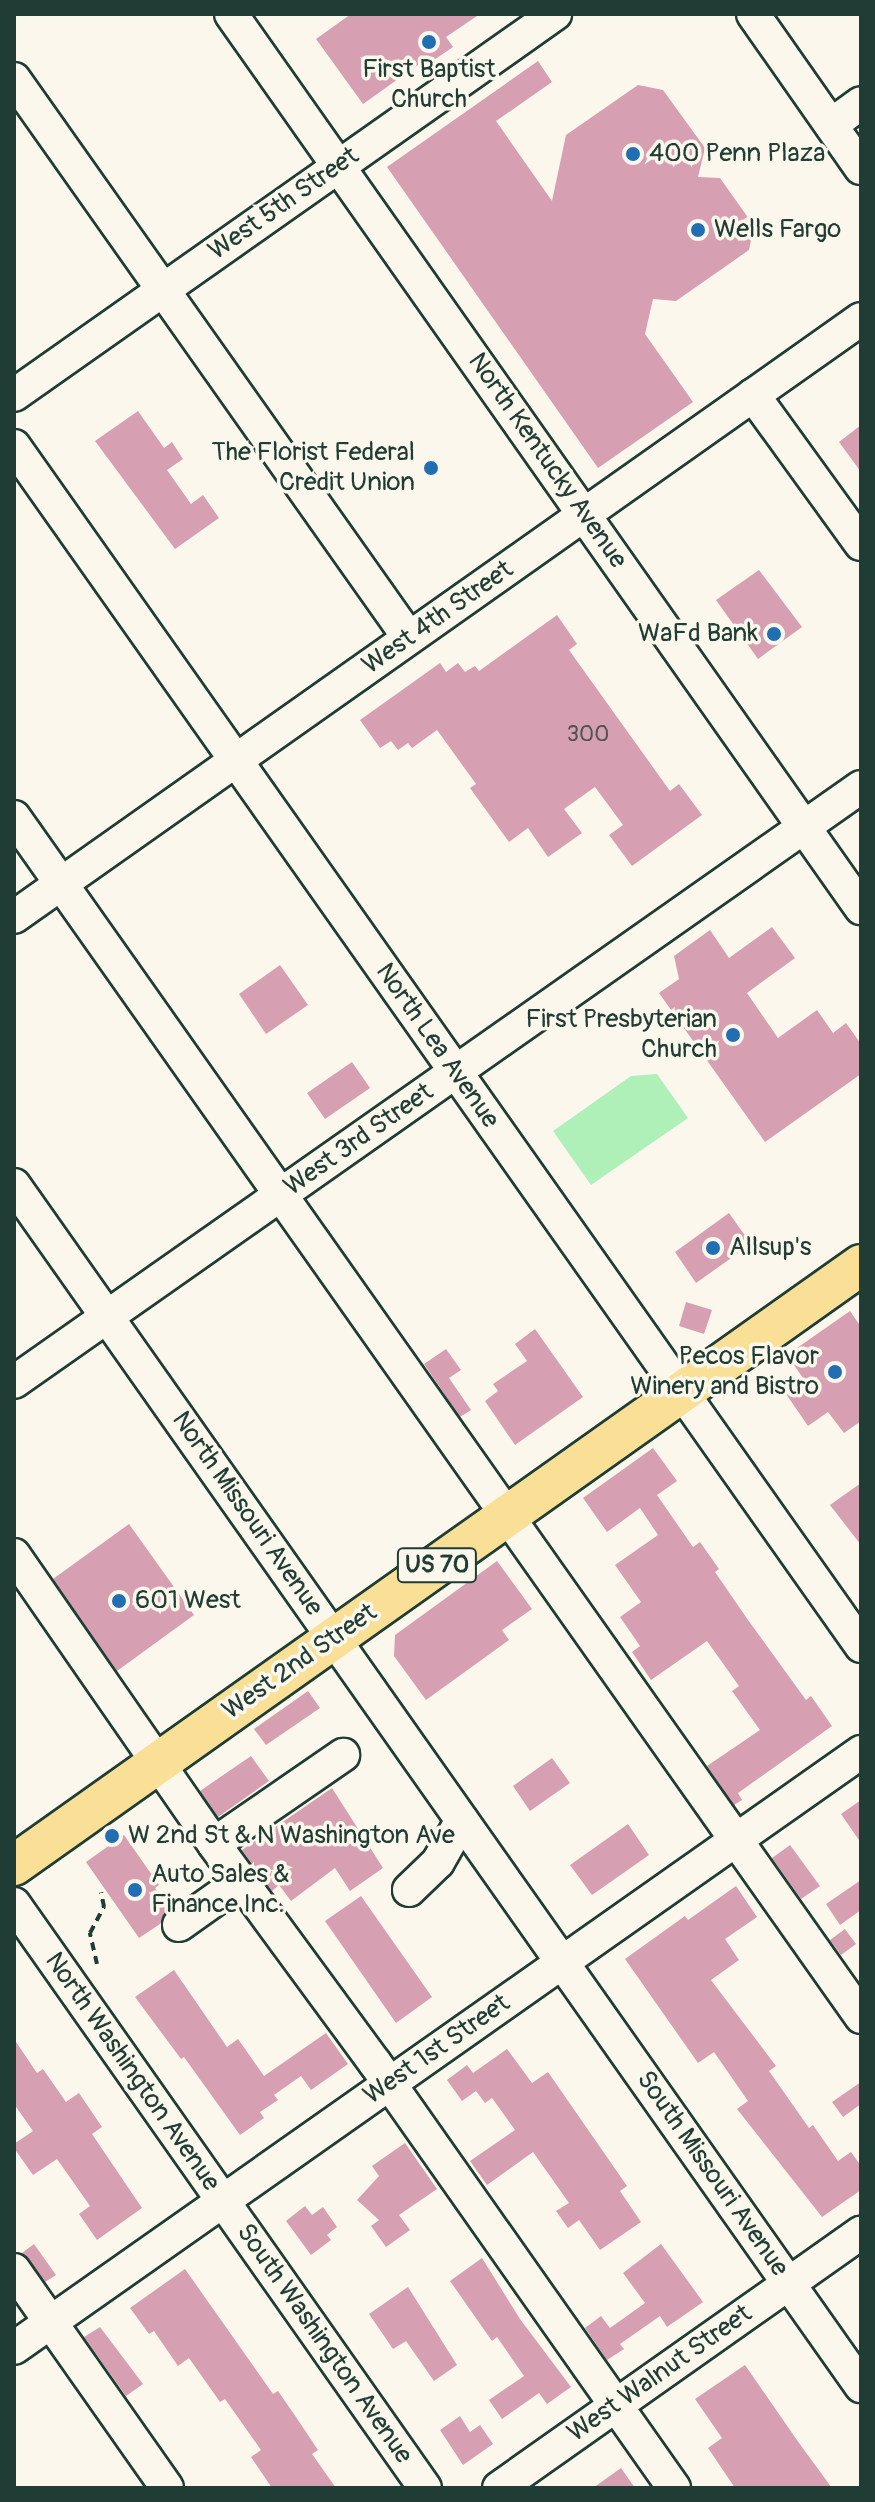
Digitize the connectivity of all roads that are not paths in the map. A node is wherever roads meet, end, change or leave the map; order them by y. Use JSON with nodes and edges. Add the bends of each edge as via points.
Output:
{"nodes":[{"id":1,"x":231,"y":14,"type":"edge"},
{"id":2,"x":555,"y":14,"type":"edge"},
{"id":3,"x":753,"y":14,"type":"edge"},
{"id":4,"x":14,"y":79,"type":"edge"},
{"id":5,"x":861,"y":103,"type":"edge"},
{"id":6,"x":831,"y":125,"type":"junction"},
{"id":7,"x":339,"y":166,"type":"junction"},
{"id":8,"x":861,"y":168,"type":"edge"},
{"id":9,"x":163,"y":290,"type":"junction"},
{"id":10,"x":861,"y":319,"type":"edge"},
{"id":11,"x":14,"y":395,"type":"edge"},
{"id":12,"x":753,"y":395,"type":"junction"},
{"id":13,"x":14,"y":446,"type":"edge"},
{"id":14,"x":585,"y":514,"type":"junction"},
{"id":15,"x":861,"y":544,"type":"edge"},
{"id":16,"x":409,"y":638,"type":"junction"},
{"id":17,"x":236,"y":760,"type":"junction"},
{"id":18,"x":861,"y":787,"type":"edge"},
{"id":19,"x":14,"y":817,"type":"edge"},
{"id":20,"x":804,"y":827,"type":"junction"},
{"id":21,"x":61,"y":883,"type":"junction"},
{"id":22,"x":861,"y":908,"type":"edge"},
{"id":23,"x":14,"y":917,"type":"edge"},
{"id":24,"x":455,"y":1073,"type":"junction"},
{"id":25,"x":14,"y":1185,"type":"edge"},
{"id":26,"x":281,"y":1195,"type":"junction"},
{"id":27,"x":859,"y":1272,"type":"edge"},
{"id":28,"x":107,"y":1316,"type":"junction"},
{"id":29,"x":14,"y":1382,"type":"edge"},
{"id":30,"x":681,"y":1393,"type":"junction"},
{"id":31,"x":508,"y":1515,"type":"junction"},
{"id":32,"x":14,"y":1555,"type":"edge"},
{"id":33,"x":334,"y":1638,"type":"junction"},
{"id":34,"x":861,"y":1646,"type":"edge"},
{"id":35,"x":861,"y":1752,"type":"edge"},
{"id":36,"x":343,"y":1755,"type":"dead end"},
{"id":37,"x":157,"y":1764,"type":"junction"},
{"id":38,"x":462,"y":1820,"type":"junction"},
{"id":39,"x":736,"y":1839,"type":"junction"},
{"id":40,"x":214,"y":1844,"type":"junction"},
{"id":41,"x":14,"y":1865,"type":"edge"},
{"id":42,"x":241,"y":1881,"type":"junction"},
{"id":43,"x":409,"y":1890,"type":"dead end"},
{"id":44,"x":14,"y":1904,"type":"edge"},
{"id":45,"x":179,"y":1925,"type":"dead end"},
{"id":46,"x":562,"y":1962,"type":"junction"},
{"id":47,"x":861,"y":2017,"type":"edge"},
{"id":48,"x":389,"y":2084,"type":"junction"},
{"id":49,"x":223,"y":2200,"type":"junction"},
{"id":50,"x":861,"y":2233,"type":"edge"},
{"id":51,"x":14,"y":2270,"type":"edge"},
{"id":52,"x":789,"y":2284,"type":"junction"},
{"id":53,"x":51,"y":2322,"type":"junction"},
{"id":54,"x":14,"y":2348,"type":"edge"},
{"id":55,"x":861,"y":2386,"type":"edge"},
{"id":56,"x":616,"y":2406,"type":"junction"},
{"id":57,"x":167,"y":2488,"type":"edge"},
{"id":58,"x":425,"y":2488,"type":"edge"},
{"id":59,"x":499,"y":2488,"type":"edge"},
{"id":60,"x":674,"y":2488,"type":"edge"}],
"edges":[{"from":1,"to":7,"type":"street","name":"North Kentucky Avenue"},
{"from":2,"to":7,"type":"street","name":"West 5th Street"},
{"from":3,"to":6,"type":"street"},
{"from":4,"to":9,"type":"street"},
{"from":5,"to":6,"type":"street"},
{"from":6,"to":8,"type":"street"},
{"from":7,"to":9,"type":"street","name":"West 5th Street"},
{"from":7,"to":14,"type":"street","name":"North Kentucky Avenue"},
{"from":9,"to":11,"type":"street","name":"West 5th Street"},
{"from":9,"to":16,"type":"street"},
{"from":10,"to":12,"type":"street","name":"West 4th Street"},
{"from":12,"to":14,"type":"street","name":"West 4th Street"},
{"from":12,"to":15,"type":"street"},
{"from":13,"to":17,"type":"street","name":"North Lea Avenue"},
{"from":14,"to":16,"type":"street","name":"West 4th Street"},
{"from":14,"to":20,"type":"street","name":"North Kentucky Avenue"},
{"from":16,"to":17,"type":"street","name":"West 4th Street"},
{"from":17,"to":21,"type":"street","name":"West 4th Street"},
{"from":17,"to":24,"type":"street","name":"North Lea Avenue"},
{"from":18,"to":20,"type":"street","name":"West 3rd Street"},
{"from":19,"to":21,"type":"street"},
{"from":20,"to":22,"type":"street","name":"North Kentucky Avenue"},
{"from":20,"to":24,"type":"street","name":"West 3rd Street"},
{"from":21,"to":23,"type":"street","name":"West 4th Street"},
{"from":21,"to":26,"type":"street"},
{"from":24,"to":26,"type":"street","name":"West 3rd Street"},
{"from":24,"to":30,"type":"street","name":"North Lea Avenue"},
{"from":25,"to":28,"type":"street","name":"North Missouri Avenue"},
{"from":26,"to":28,"type":"street","name":"West 3rd Street"},
{"from":26,"to":31,"type":"street"},
{"from":27,"to":30,"type":"main road","name":"West 2nd Street","number":"US 70"},
{"from":28,"to":29,"type":"street","name":"West 3rd Street"},
{"from":28,"to":33,"type":"street","name":"North Missouri Avenue"},
{"from":30,"to":31,"type":"main road","name":"West 2nd Street","number":"US 70"},
{"from":30,"to":34,"type":"street","name":"North Lea Avenue"},
{"from":31,"to":33,"type":"main road","name":"West 2nd Street","number":"US 70"},
{"from":31,"to":39,"type":"street"},
{"from":32,"to":37,"type":"street"},
{"from":33,"to":37,"type":"main road","name":"West 2nd Street","number":"US 70"},
{"from":33,"to":38,"type":"street","name":"North Missouri Avenue"},
{"from":35,"to":39,"type":"street","name":"West 1st Street"},
{"from":36,"to":40,"type":"street"},
{"from":37,"to":40,"type":"street"},
{"from":37,"to":41,"type":"main road","name":"West 2nd Street","number":"US 70"},
{"from":38,"to":43,"type":"street","via":[[438,1862]]},
{"from":38,"to":46,"type":"street","name":"North Missouri Avenue"},
{"from":39,"to":46,"type":"street","name":"West 1st Street"},
{"from":39,"to":47,"type":"street"},
{"from":40,"to":42,"type":"street"},
{"from":42,"to":45,"type":"street"},
{"from":42,"to":48,"type":"street"},
{"from":44,"to":49,"type":"street","name":"North Washington Avenue"},
{"from":46,"to":48,"type":"street","name":"West 1st Street"},
{"from":46,"to":52,"type":"street","name":"South Missouri Avenue"},
{"from":48,"to":49,"type":"street","name":"West 1st Street"},
{"from":48,"to":56,"type":"street"},
{"from":49,"to":53,"type":"street","name":"West 1st Street"},
{"from":49,"to":58,"type":"street","name":"South Washington Avenue"},
{"from":50,"to":52,"type":"street","name":"West Walnut Street"},
{"from":51,"to":53,"type":"street"},
{"from":52,"to":55,"type":"street","name":"South Missouri Avenue"},
{"from":52,"to":56,"type":"street","name":"West Walnut Street"},
{"from":53,"to":54,"type":"street","name":"West 1st Street"},
{"from":53,"to":57,"type":"street"},
{"from":56,"to":59,"type":"street","name":"West Walnut Street"},
{"from":56,"to":60,"type":"street"}]}
